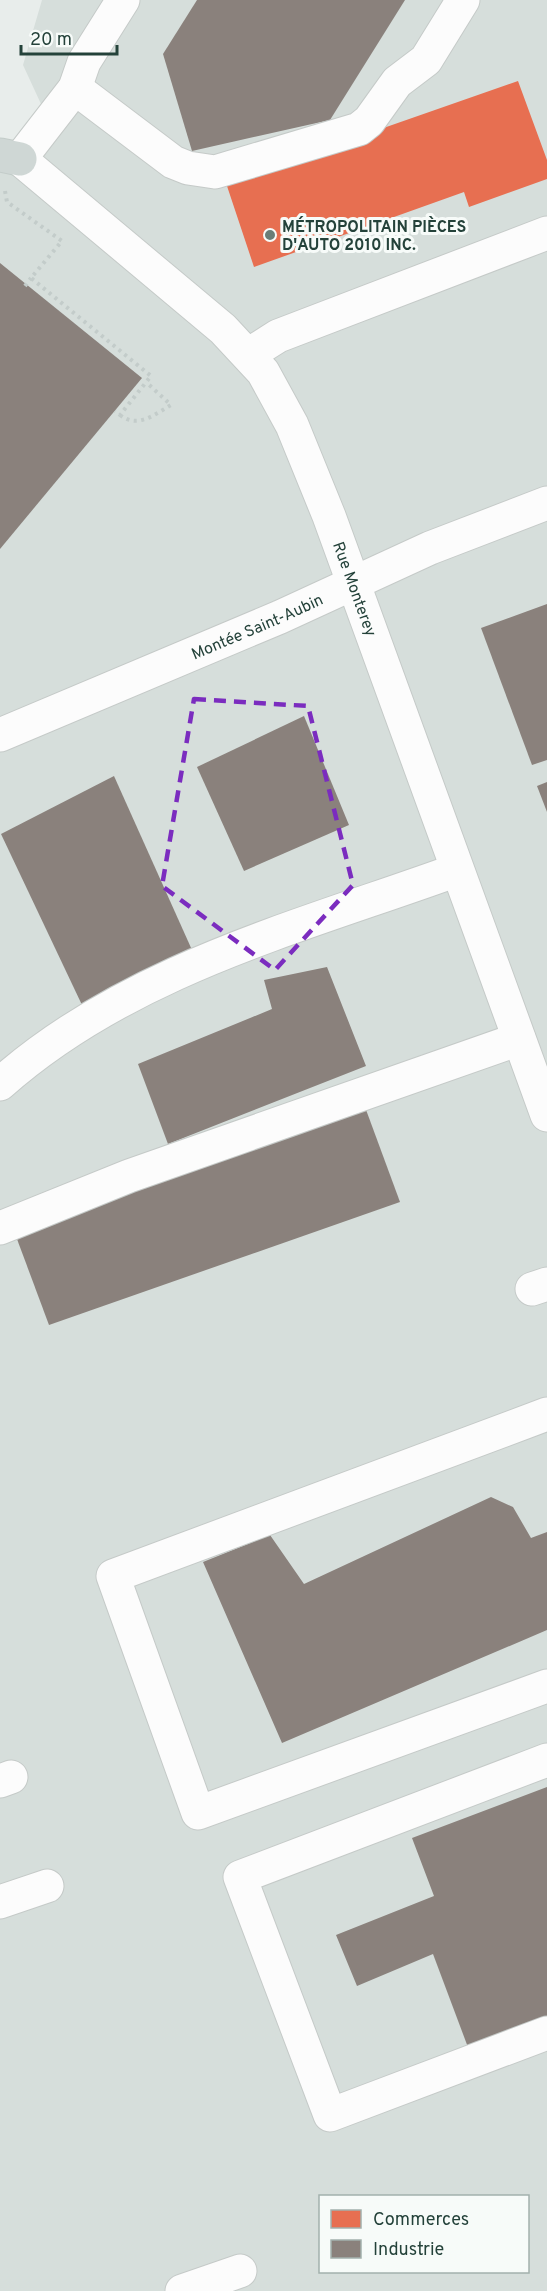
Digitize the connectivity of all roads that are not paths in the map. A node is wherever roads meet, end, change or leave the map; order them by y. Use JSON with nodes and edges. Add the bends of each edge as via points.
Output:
{"nodes":[{"id":1,"x":123,"y":0,"type":"edge"},
{"id":2,"x":463,"y":0,"type":"edge"},
{"id":3,"x":75,"y":88,"type":"junction"},
{"id":4,"x":8,"y":166,"type":"edge"},
{"id":5,"x":547,"y":233,"type":"edge"},
{"id":6,"x":248,"y":355,"type":"junction"},
{"id":7,"x":547,"y":503,"type":"edge"},
{"id":8,"x":352,"y":583,"type":"junction"},
{"id":9,"x":0,"y":735,"type":"edge"},
{"id":10,"x":457,"y":870,"type":"junction"},
{"id":11,"x":519,"y":1038,"type":"junction"},
{"id":12,"x":0,"y":1084,"type":"edge"},
{"id":13,"x":547,"y":1115,"type":"edge"},
{"id":14,"x":0,"y":1227,"type":"edge"},
{"id":15,"x":547,"y":1414,"type":"edge"},
{"id":16,"x":547,"y":1686,"type":"edge"},
{"id":17,"x":547,"y":1760,"type":"edge"},
{"id":18,"x":47,"y":1886,"type":"dead end"},
{"id":19,"x":0,"y":1902,"type":"edge"},
{"id":20,"x":547,"y":2032,"type":"edge"},
{"id":21,"x":240,"y":2271,"type":"dead end"},
{"id":22,"x":182,"y":2291,"type":"edge"}],
"edges":[{"from":1,"to":3,"type":"street","via":[[84,62]]},
{"from":2,"to":3,"type":"street","via":[[426,60],[397,82],[369,122],[359,129],[215,172],[173,162]]},
{"from":3,"to":4,"type":"street"},
{"from":4,"to":6,"type":"street","name":"Rue Monterey","via":[[157,272]]},
{"from":5,"to":6,"type":"street","via":[[278,336]]},
{"from":6,"to":8,"type":"street","name":"Rue Monterey","via":[[289,418]]},
{"from":7,"to":8,"type":"street","name":"Montée Saint-Aubin"},
{"from":8,"to":9,"type":"street","name":"Montée Saint-Aubin"},
{"from":8,"to":10,"type":"street","name":"Rue Monterey"},
{"from":10,"to":11,"type":"street","name":"Rue Monterey"},
{"from":10,"to":12,"type":"street","via":[[219,954],[141,989],[19,1067]]},
{"from":11,"to":13,"type":"street","name":"Rue Monterey"},
{"from":11,"to":14,"type":"street","via":[[129,1176]]},
{"from":15,"to":16,"type":"street","via":[[113,1576],[198,1813]]},
{"from":17,"to":20,"type":"street","via":[[240,1877],[330,2115]]},
{"from":18,"to":19,"type":"street"},
{"from":21,"to":22,"type":"street"}]}
